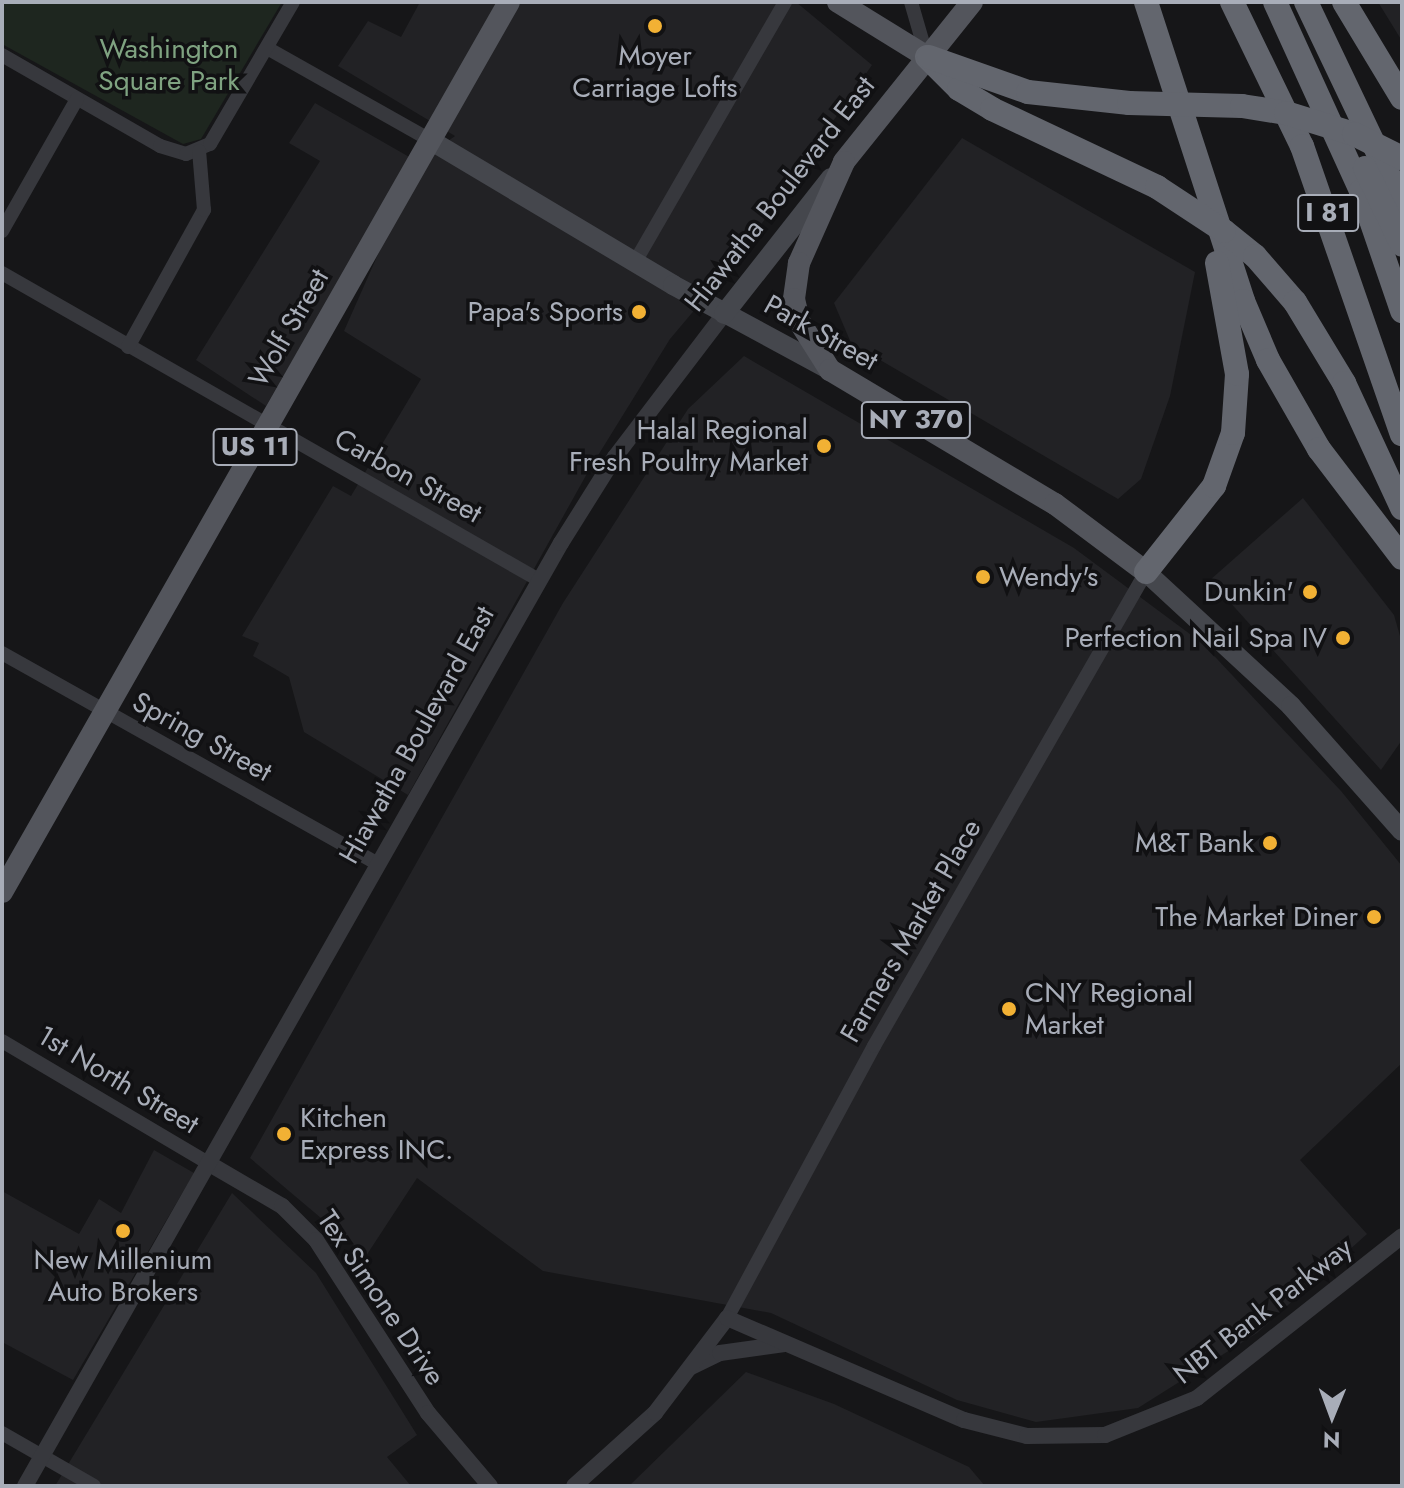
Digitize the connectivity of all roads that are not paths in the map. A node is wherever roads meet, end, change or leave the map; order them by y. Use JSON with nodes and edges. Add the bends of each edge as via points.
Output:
{"nodes":[{"id":1,"x":293,"y":2,"type":"edge"},
{"id":2,"x":509,"y":2,"type":"edge"},
{"id":3,"x":785,"y":2,"type":"edge"},
{"id":4,"x":838,"y":2,"type":"edge"},
{"id":5,"x":911,"y":2,"type":"edge"},
{"id":6,"x":972,"y":2,"type":"edge"},
{"id":7,"x":1146,"y":2,"type":"edge"},
{"id":8,"x":1232,"y":2,"type":"edge"},
{"id":9,"x":1275,"y":2,"type":"edge"},
{"id":10,"x":1306,"y":2,"type":"edge"},
{"id":11,"x":1344,"y":2,"type":"edge"},
{"id":12,"x":267,"y":48,"type":"junction"},
{"id":13,"x":2,"y":55,"type":"edge"},
{"id":14,"x":927,"y":57,"type":"junction"},
{"id":15,"x":1402,"y":98,"type":"edge"},
{"id":16,"x":77,"y":99,"type":"junction"},
{"id":17,"x":430,"y":140,"type":"junction"},
{"id":18,"x":199,"y":151,"type":"junction"},
{"id":19,"x":1195,"y":155,"type":"junction"},
{"id":20,"x":1402,"y":158,"type":"edge"},
{"id":21,"x":844,"y":162,"type":"junction"},
{"id":22,"x":1402,"y":203,"type":"edge"},
{"id":23,"x":2,"y":231,"type":"edge"},
{"id":24,"x":1402,"y":245,"type":"edge"},
{"id":25,"x":635,"y":262,"type":"junction"},
{"id":26,"x":2,"y":273,"type":"edge"},
{"id":27,"x":1402,"y":311,"type":"edge"},
{"id":28,"x":724,"y":314,"type":"junction"},
{"id":29,"x":128,"y":347,"type":"junction"},
{"id":30,"x":830,"y":370,"type":"junction"},
{"id":31,"x":266,"y":428,"type":"junction"},
{"id":32,"x":1402,"y":434,"type":"edge"},
{"id":33,"x":1402,"y":508,"type":"edge"},
{"id":34,"x":1402,"y":558,"type":"edge"},
{"id":35,"x":1146,"y":572,"type":"junction"},
{"id":36,"x":539,"y":580,"type":"junction"},
{"id":37,"x":2,"y":653,"type":"edge"},
{"id":38,"x":104,"y":713,"type":"junction"},
{"id":39,"x":1402,"y":831,"type":"edge"},
{"id":40,"x":378,"y":864,"type":"junction"},
{"id":41,"x":2,"y":892,"type":"edge"},
{"id":42,"x":2,"y":1041,"type":"edge"},
{"id":43,"x":208,"y":1163,"type":"junction"},
{"id":44,"x":1402,"y":1236,"type":"edge"},
{"id":45,"x":727,"y":1318,"type":"junction"},
{"id":46,"x":788,"y":1343,"type":"junction"},
{"id":47,"x":690,"y":1368,"type":"junction"},
{"id":48,"x":2,"y":1433,"type":"edge"},
{"id":49,"x":42,"y":1456,"type":"junction"},
{"id":50,"x":25,"y":1486,"type":"edge"},
{"id":51,"x":94,"y":1486,"type":"edge"},
{"id":52,"x":490,"y":1486,"type":"edge"},
{"id":53,"x":574,"y":1486,"type":"edge"}],
"edges":[{"from":1,"to":12,"type":"street"},
{"from":2,"to":17,"type":"main road","name":"Wolf Street","number":"US 11"},
{"from":3,"to":25,"type":"street"},
{"from":4,"to":14,"type":"main road"},
{"from":5,"to":14,"type":"street"},
{"from":6,"to":14,"type":"main road","name":"Hiawatha Boulevard East"},
{"from":7,"to":19,"type":"highway"},
{"from":8,"to":32,"type":"highway","number":"I 81","via":[[1302,146]]},
{"from":9,"to":24,"type":"highway"},
{"from":9,"to":27,"type":"highway","number":"I 81","via":[[1361,191]]},
{"from":10,"to":22,"type":"highway"},
{"from":11,"to":15,"type":"highway"},
{"from":12,"to":17,"type":"street","name":"Park Street"},
{"from":12,"to":18,"type":"street","via":[[224,123]]},
{"from":13,"to":16,"type":"street"},
{"from":14,"to":20,"type":"highway","bridge":true,"via":[[1028,92],[1286,113],[1354,134]]},
{"from":14,"to":21,"type":"main road","name":"Hiawatha Boulevard East"},
{"from":14,"to":33,"type":"highway","bridge":true,"via":[[959,89],[1157,187],[1255,256],[1295,302],[1344,383]]},
{"from":16,"to":18,"type":"street","via":[[160,146],[186,154]]},
{"from":16,"to":23,"type":"street"},
{"from":17,"to":25,"type":"main road","name":"Park Street","number":"NY 370"},
{"from":17,"to":31,"type":"main road","name":"Wolf Street","number":"US 11"},
{"from":18,"to":29,"type":"street","via":[[204,210]]},
{"from":19,"to":34,"type":"highway","via":[[1268,360],[1319,449]]},
{"from":19,"to":35,"type":"highway","via":[[1232,333],[1237,407],[1227,456],[1214,486]]},
{"from":21,"to":28,"type":"main road","name":"Hiawatha Boulevard East"},
{"from":21,"to":30,"type":"main road","via":[[794,280],[799,321]]},
{"from":25,"to":28,"type":"main road","name":"Park Street","number":"NY 370"},
{"from":26,"to":29,"type":"street","name":"Carbon Street"},
{"from":28,"to":30,"type":"main road","name":"Park Street","number":"NY 370"},
{"from":28,"to":36,"type":"street","name":"Hiawatha Boulevard East","via":[[615,457]]},
{"from":29,"to":31,"type":"street","name":"Carbon Street"},
{"from":30,"to":35,"type":"main road","name":"Park Street","number":"NY 370","via":[[1055,504]]},
{"from":31,"to":36,"type":"street","name":"Carbon Street"},
{"from":31,"to":38,"type":"main road","name":"Wolf Street","number":"US 11"},
{"from":35,"to":39,"type":"main road","name":"Park Street","number":"NY 370","via":[[1291,706]]},
{"from":35,"to":45,"type":"street","name":"Farmers Market Place","via":[[880,1037]]},
{"from":36,"to":40,"type":"street","name":"Hiawatha Boulevard East"},
{"from":37,"to":38,"type":"street","name":"Spring Street"},
{"from":38,"to":40,"type":"street","name":"Spring Street"},
{"from":38,"to":41,"type":"main road","name":"Wolf Street","number":"US 11"},
{"from":40,"to":43,"type":"street","name":"Hiawatha Boulevard East"},
{"from":42,"to":43,"type":"street","name":"1st North Street"},
{"from":43,"to":49,"type":"street","name":"Hiawatha Boulevard East"},
{"from":43,"to":52,"type":"street","name":"Tex Simone Drive","via":[[282,1206],[316,1240],[428,1413]]},
{"from":44,"to":46,"type":"street","name":"NBT Bank Parkway","via":[[1197,1398],[1105,1435],[1056,1438],[1001,1431]]},
{"from":45,"to":46,"type":"street","name":"NBT Bank Parkway"},
{"from":45,"to":47,"type":"street"},
{"from":46,"to":47,"type":"street","name":"NBT Bank Parkway","via":[[744,1347]]},
{"from":47,"to":53,"type":"street","via":[[655,1413]]},
{"from":48,"to":49,"type":"street"},
{"from":49,"to":50,"type":"street","name":"Hiawatha Boulevard East"},
{"from":49,"to":51,"type":"street"}]}
